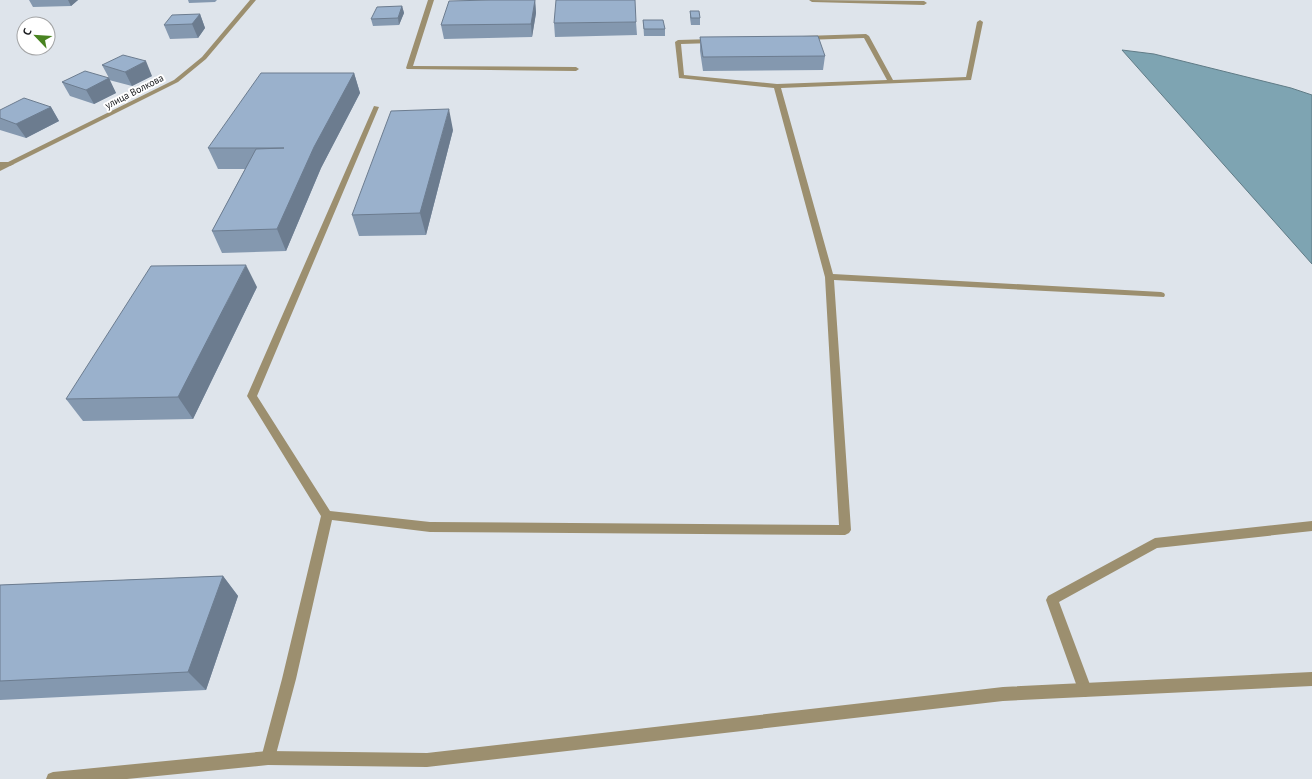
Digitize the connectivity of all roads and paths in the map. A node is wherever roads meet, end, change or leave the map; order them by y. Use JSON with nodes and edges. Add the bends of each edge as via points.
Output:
{"nodes":[{"id":1,"x":253,"y":0,"type":"edge"},
{"id":2,"x":431,"y":0,"type":"edge"},
{"id":3,"x":812,"y":0,"type":"edge"},
{"id":4,"x":924,"y":3,"type":"dead end"},
{"id":5,"x":980,"y":22,"type":"dead end"},
{"id":6,"x":796,"y":38,"type":"edge"},
{"id":7,"x":718,"y":40,"type":"edge"},
{"id":8,"x":576,"y":69,"type":"dead end"},
{"id":9,"x":891,"y":82,"type":"junction"},
{"id":10,"x":777,"y":86,"type":"junction"},
{"id":11,"x":376,"y":107,"type":"dead end"},
{"id":12,"x":0,"y":164,"type":"edge"},
{"id":13,"x":10,"y":164,"type":"junction"},
{"id":14,"x":0,"y":169,"type":"edge"},
{"id":15,"x":829,"y":277,"type":"junction"},
{"id":16,"x":1161,"y":295,"type":"dead end"},
{"id":17,"x":327,"y":515,"type":"junction"},
{"id":18,"x":1312,"y":526,"type":"edge"},
{"id":19,"x":1312,"y":679,"type":"edge"},
{"id":20,"x":1084,"y":690,"type":"junction"},
{"id":21,"x":268,"y":758,"type":"junction"},
{"id":22,"x":53,"y":779,"type":"edge"}],
"edges":[{"from":1,"to":13,"type":"street","name":"улица Волкова","via":[[204,58],[176,81]]},
{"from":2,"to":8,"type":"street","via":[[409,68]]},
{"from":3,"to":4,"type":"street"},
{"from":5,"to":9,"type":"street","via":[[969,79]]},
{"from":6,"to":9,"type":"street","via":[[866,36]]},
{"from":7,"to":10,"type":"street","via":[[678,42],[681,78]]},
{"from":9,"to":10,"type":"street"},
{"from":10,"to":15,"type":"street"},
{"from":11,"to":17,"type":"street","via":[[252,396]]},
{"from":12,"to":13,"type":"street"},
{"from":13,"to":14,"type":"street","name":"улица Волкова"},
{"from":15,"to":16,"type":"street"},
{"from":15,"to":17,"type":"street","via":[[845,530],[430,527]]},
{"from":17,"to":21,"type":"street"},
{"from":18,"to":20,"type":"street","via":[[1155,543],[1052,600]]},
{"from":19,"to":20,"type":"street"},
{"from":20,"to":21,"type":"street","via":[[1004,694],[427,760]]},
{"from":21,"to":22,"type":"street"}]}
